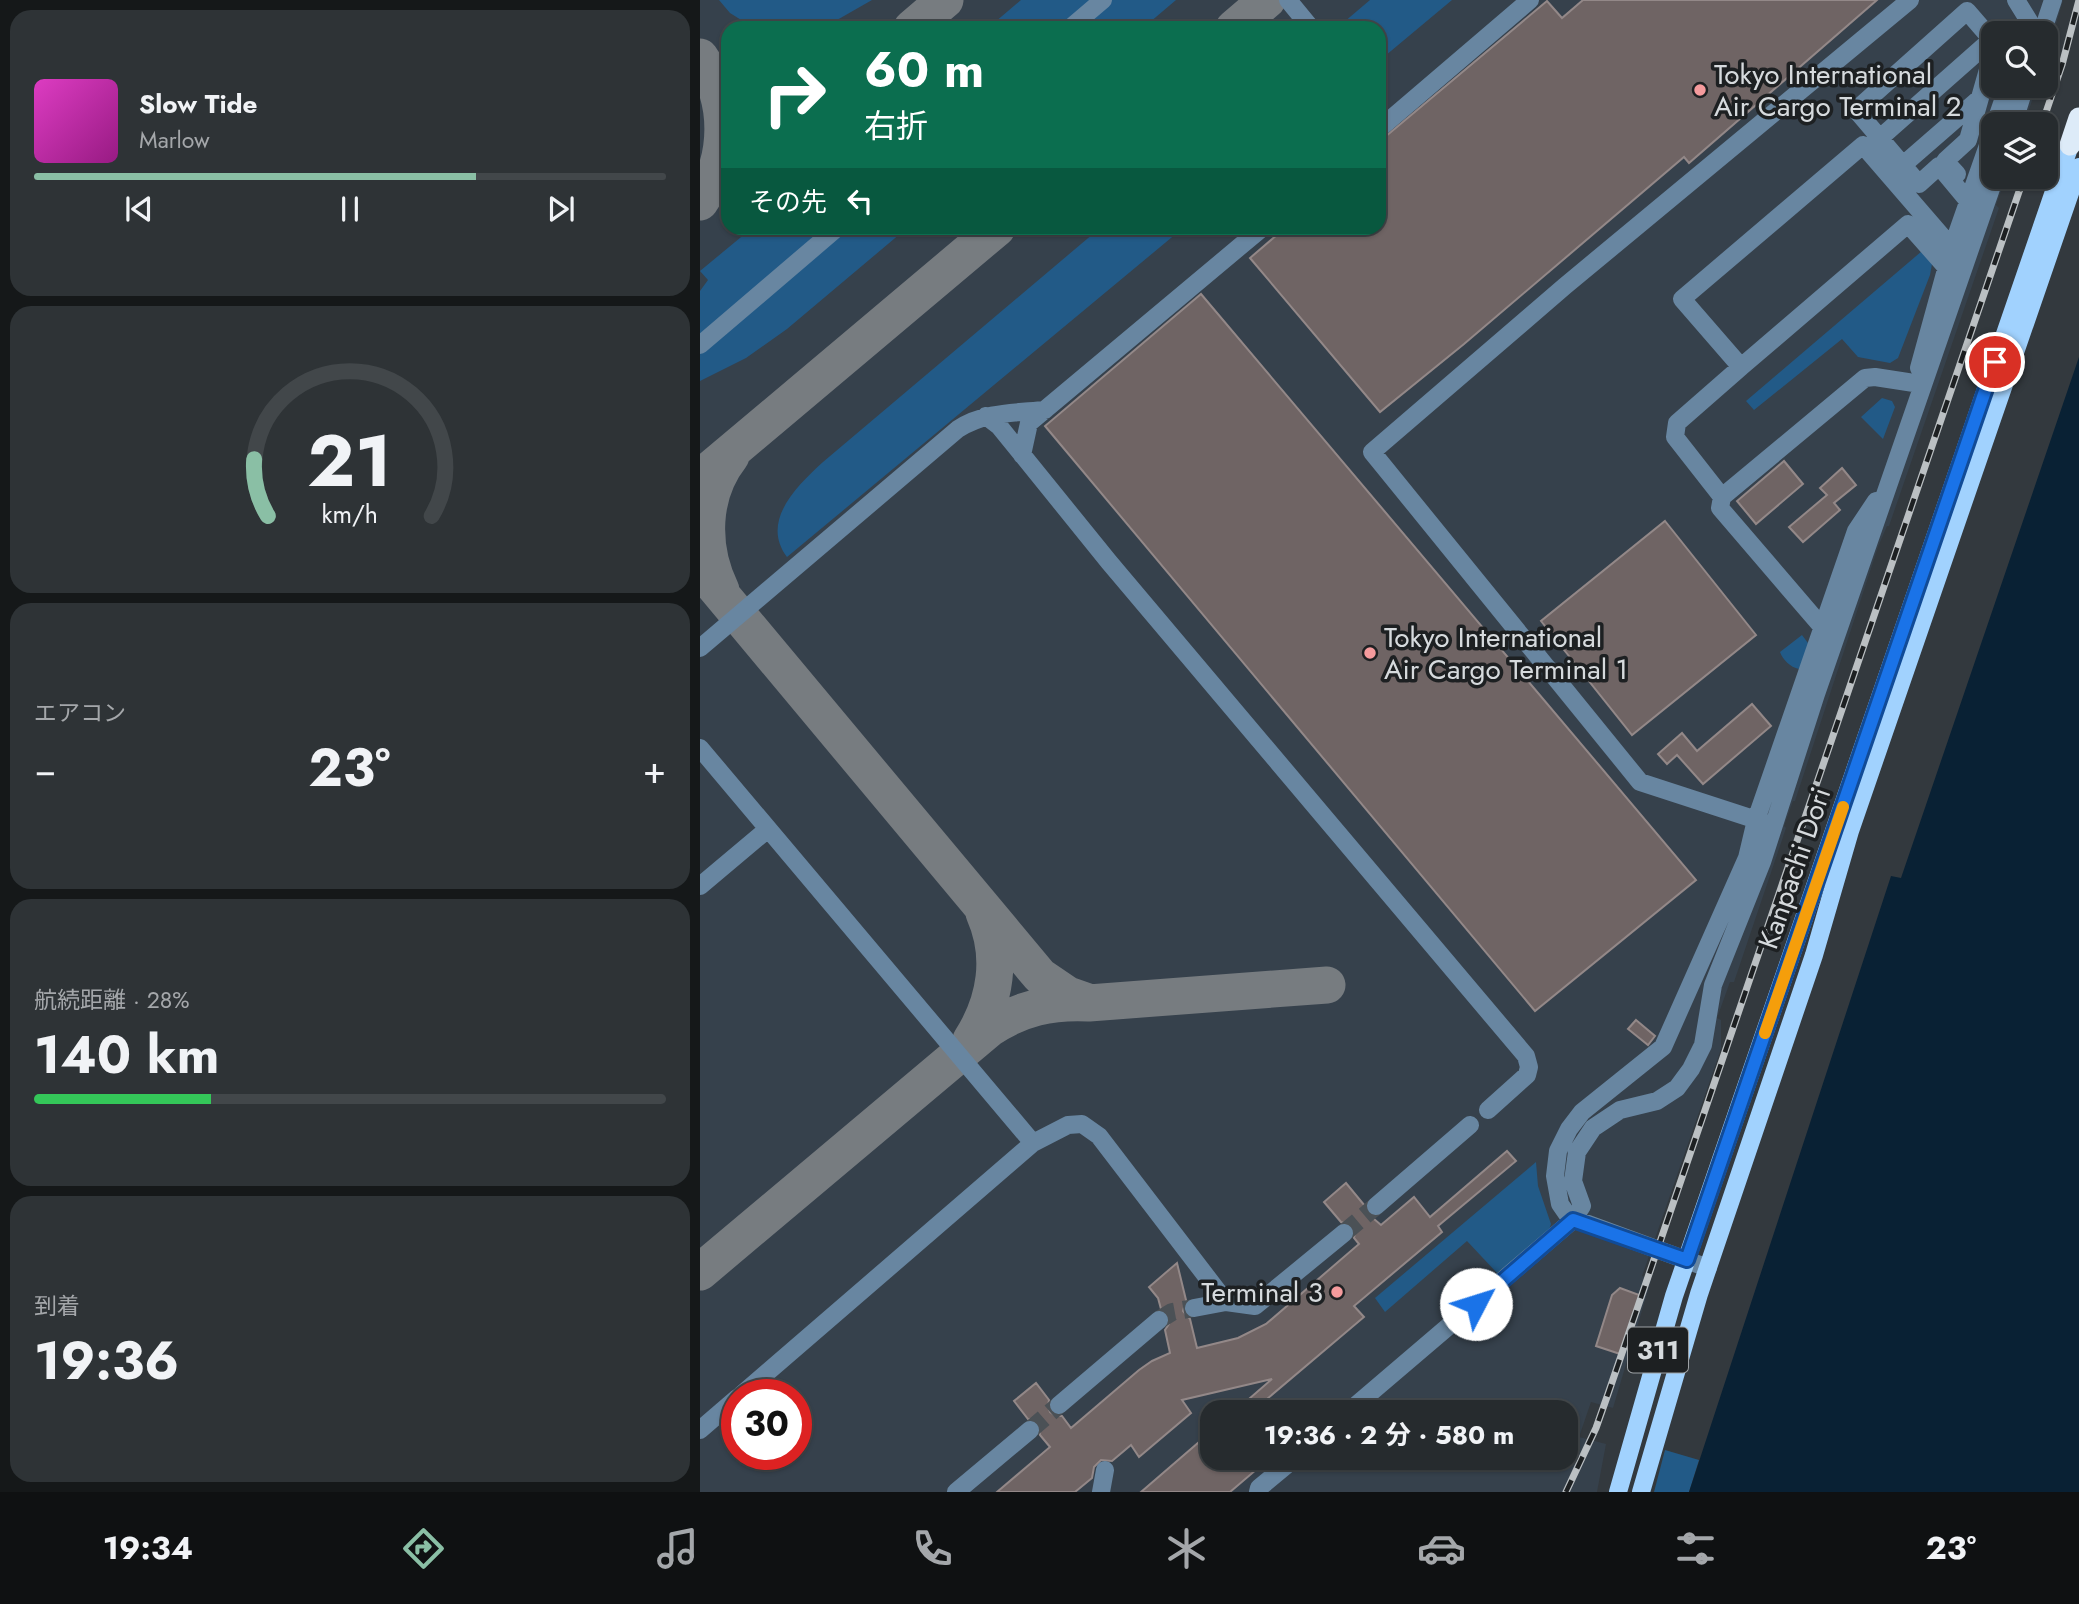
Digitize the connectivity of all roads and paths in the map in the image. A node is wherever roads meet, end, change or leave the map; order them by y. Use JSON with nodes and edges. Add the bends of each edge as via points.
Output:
{"nodes":[{"id":1,"x":1103,"y":0,"type":"edge"},
{"id":2,"x":1287,"y":0,"type":"edge"},
{"id":3,"x":1530,"y":0,"type":"edge"},
{"id":4,"x":1893,"y":0,"type":"edge"},
{"id":5,"x":1910,"y":0,"type":"edge"},
{"id":6,"x":2016,"y":0,"type":"edge"},
{"id":7,"x":2053,"y":0,"type":"edge"},
{"id":8,"x":1078,"y":21,"type":"edge"},
{"id":9,"x":1305,"y":21,"type":"edge"},
{"id":10,"x":2029,"y":21,"type":"edge"},
{"id":11,"x":2046,"y":21,"type":"edge"},
{"id":12,"x":1981,"y":27,"type":"edge"},
{"id":13,"x":1981,"y":50,"type":"edge"},
{"id":14,"x":1981,"y":95,"type":"edge"},
{"id":15,"x":1980,"y":99,"type":"junction"},
{"id":16,"x":1386,"y":116,"type":"edge"},
{"id":17,"x":2079,"y":118,"type":"edge"},
{"id":18,"x":1880,"y":138,"type":"junction"},
{"id":19,"x":2070,"y":145,"type":"joint"},
{"id":20,"x":1696,"y":163,"type":"dead end"},
{"id":21,"x":1903,"y":165,"type":"junction"},
{"id":22,"x":1981,"y":166,"type":"edge"},
{"id":23,"x":2079,"y":167,"type":"edge"},
{"id":24,"x":1991,"y":189,"type":"edge"},
{"id":25,"x":1971,"y":196,"type":"junction"},
{"id":26,"x":829,"y":235,"type":"edge"},
{"id":27,"x":1254,"y":235,"type":"edge"},
{"id":28,"x":1952,"y":248,"type":"junction"},
{"id":29,"x":1946,"y":267,"type":"junction"},
{"id":30,"x":700,"y":345,"type":"edge"},
{"id":31,"x":1741,"y":367,"type":"junction"},
{"id":32,"x":1914,"y":383,"type":"junction"},
{"id":33,"x":1045,"y":410,"type":"junction"},
{"id":34,"x":986,"y":416,"type":"junction"},
{"id":35,"x":1022,"y":456,"type":"junction"},
{"id":36,"x":1722,"y":497,"type":"junction"},
{"id":37,"x":1823,"y":628,"type":"junction"},
{"id":38,"x":700,"y":648,"type":"edge"},
{"id":39,"x":700,"y":748,"type":"edge"},
{"id":40,"x":1764,"y":823,"type":"junction"},
{"id":41,"x":768,"y":829,"type":"junction"},
{"id":42,"x":700,"y":886,"type":"edge"},
{"id":43,"x":1488,"y":1110,"type":"dead end"},
{"id":44,"x":1470,"y":1125,"type":"dead end"},
{"id":45,"x":1033,"y":1143,"type":"junction"},
{"id":46,"x":1376,"y":1206,"type":"tunnel mouth"},
{"id":47,"x":1573,"y":1220,"type":"junction"},
{"id":48,"x":1344,"y":1233,"type":"tunnel mouth"},
{"id":49,"x":1687,"y":1260,"type":"junction"},
{"id":50,"x":1708,"y":1268,"type":"junction"},
{"id":51,"x":1226,"y":1302,"type":"junction"},
{"id":52,"x":1194,"y":1308,"type":"tunnel mouth"},
{"id":53,"x":1159,"y":1320,"type":"tunnel mouth"},
{"id":54,"x":759,"y":1379,"type":"edge"},
{"id":55,"x":1362,"y":1400,"type":"edge"},
{"id":56,"x":1059,"y":1405,"type":"tunnel mouth"},
{"id":57,"x":721,"y":1412,"type":"edge"},
{"id":58,"x":700,"y":1430,"type":"edge"},
{"id":59,"x":1030,"y":1430,"type":"tunnel mouth"},
{"id":60,"x":1281,"y":1470,"type":"edge"},
{"id":61,"x":1105,"y":1471,"type":"dead end"},
{"id":62,"x":956,"y":1492,"type":"edge"},
{"id":63,"x":1101,"y":1492,"type":"edge"},
{"id":64,"x":1258,"y":1492,"type":"edge"},
{"id":65,"x":1618,"y":1492,"type":"edge"},
{"id":66,"x":1641,"y":1492,"type":"edge"}],
"edges":[{"from":1,"to":8,"type":"street"},
{"from":2,"to":9,"type":"street"},
{"from":3,"to":16,"type":"street"},
{"from":4,"to":20,"type":"street"},
{"from":5,"to":40,"type":"street","via":[[1372,453],[1640,782]]},
{"from":6,"to":10,"type":"street"},
{"from":7,"to":11,"type":"street"},
{"from":12,"to":18,"type":"street","via":[[1967,11],[1856,110]]},
{"from":13,"to":18,"type":"street"},
{"from":14,"to":15,"type":"street"},
{"from":15,"to":21,"type":"street"},
{"from":15,"to":25,"type":"street","via":[[1968,140],[1945,160]]},
{"from":17,"to":19,"type":"highway"},
{"from":18,"to":21,"type":"street"},
{"from":19,"to":49,"type":"main road","name":"Kanpachi Dori","number":"311"},
{"from":21,"to":25,"type":"street","via":[[1919,184],[1939,166]]},
{"from":22,"to":25,"type":"street"},
{"from":23,"to":50,"type":"main road","name":"Kanpachi Dori","number":"311","via":[[1850,831],[1814,955]]},
{"from":24,"to":40,"type":"street","via":[[1816,694]]},
{"from":25,"to":28,"type":"street"},
{"from":26,"to":30,"type":"street"},
{"from":27,"to":33,"type":"street"},
{"from":28,"to":29,"type":"street"},
{"from":28,"to":31,"type":"street","via":[[1863,145],[1682,299]]},
{"from":29,"to":31,"type":"street","via":[[1908,224]]},
{"from":29,"to":32,"type":"street"},
{"from":31,"to":36,"type":"street","via":[[1677,423],[1675,437]]},
{"from":32,"to":36,"type":"street","via":[[1865,378]]},
{"from":32,"to":37,"type":"street","via":[[1875,505],[1856,531]]},
{"from":33,"to":34,"type":"street"},
{"from":33,"to":35,"type":"street","via":[[1029,423]]},
{"from":34,"to":35,"type":"street"},
{"from":34,"to":38,"type":"street","via":[[958,429]]},
{"from":35,"to":43,"type":"street","via":[[1526,1056],[1527,1075]]},
{"from":36,"to":37,"type":"street","via":[[1720,508]]},
{"from":37,"to":40,"type":"street"},
{"from":39,"to":41,"type":"street"},
{"from":40,"to":47,"type":"street","via":[[1663,1047],[1582,1112],[1558,1151],[1555,1176],[1560,1204]]},
{"from":40,"to":47,"type":"street","via":[[1762,862],[1713,985],[1703,1045],[1677,1088],[1657,1101],[1620,1110],[1593,1128],[1577,1152],[1573,1181],[1581,1206]]},
{"from":41,"to":42,"type":"street"},
{"from":41,"to":45,"type":"street"},
{"from":44,"to":46,"type":"street"},
{"from":45,"to":51,"type":"street","via":[[1068,1125],[1082,1124],[1099,1136]]},
{"from":45,"to":54,"type":"street"},
{"from":47,"to":49,"type":"street"},
{"from":47,"to":55,"type":"street"},
{"from":48,"to":51,"type":"street","via":[[1255,1306]]},
{"from":49,"to":50,"type":"street"},
{"from":49,"to":65,"type":"main road","name":"Kanpachi Dori","number":"311"},
{"from":50,"to":66,"type":"main road","name":"Kanpachi Dori","number":"311"},
{"from":51,"to":52,"type":"street"},
{"from":53,"to":56,"type":"street"},
{"from":57,"to":58,"type":"street"},
{"from":59,"to":62,"type":"street"},
{"from":60,"to":64,"type":"street"},
{"from":61,"to":63,"type":"street"}]}
